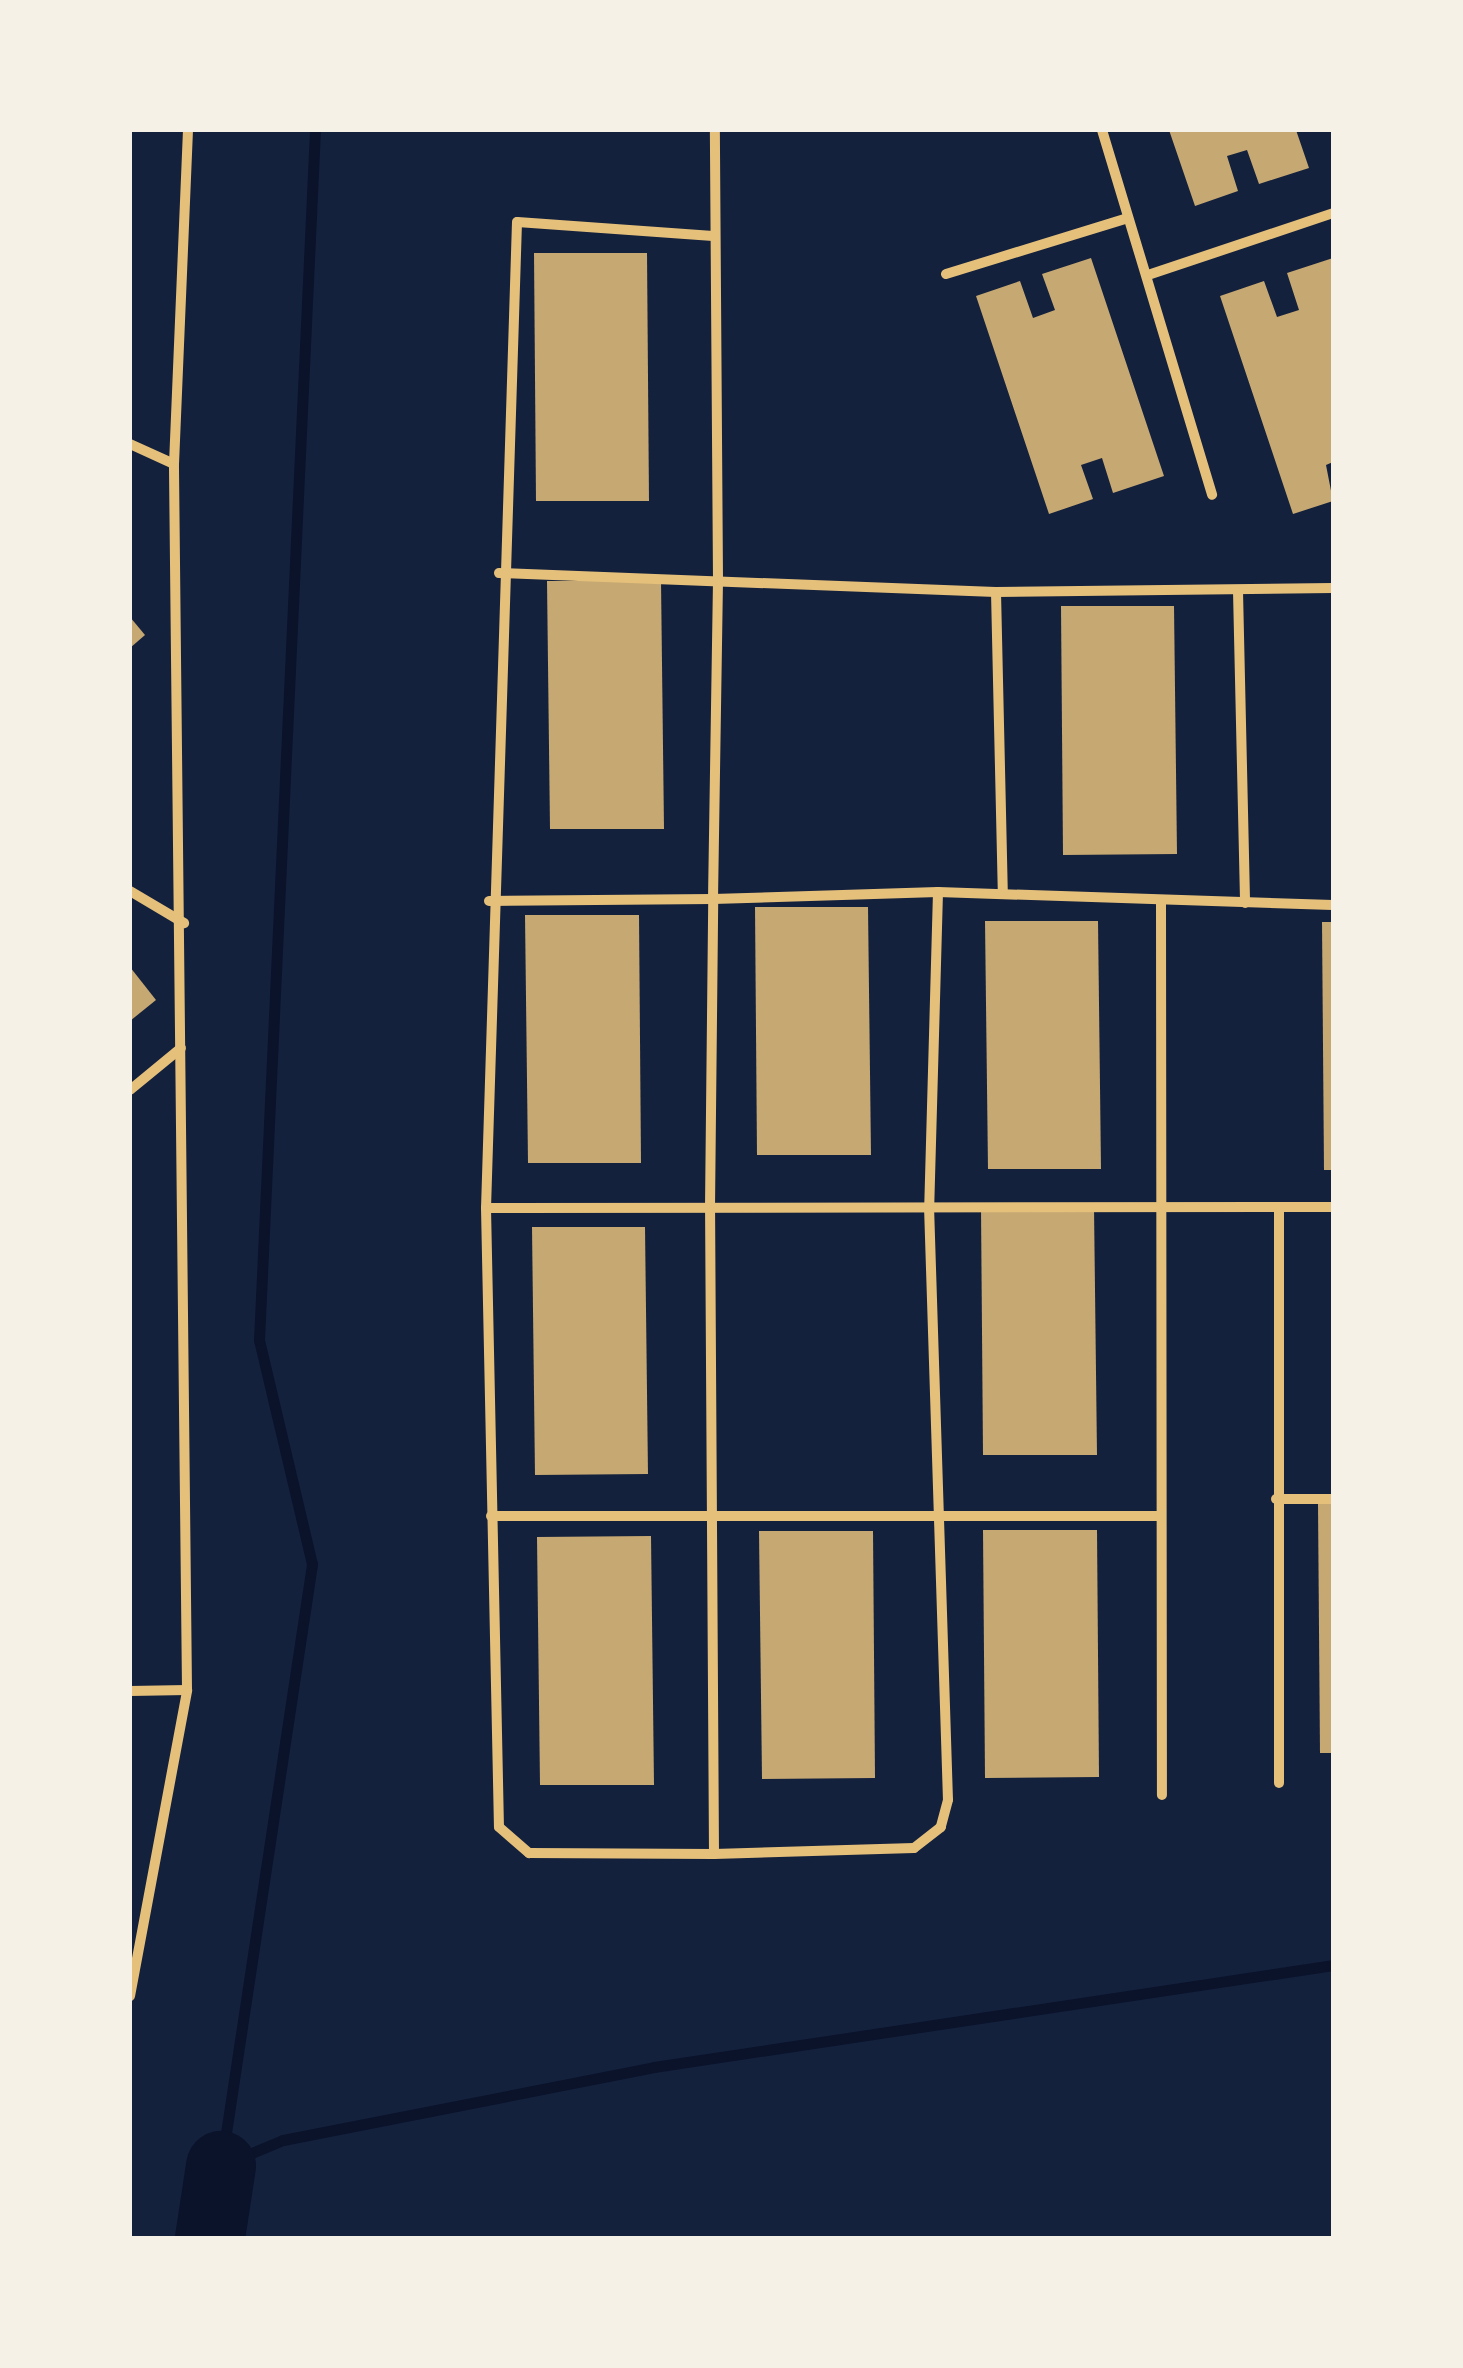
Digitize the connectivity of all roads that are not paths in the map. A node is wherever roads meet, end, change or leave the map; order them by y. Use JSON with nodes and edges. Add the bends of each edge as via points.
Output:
{"nodes":[{"id":1,"x":188,"y":130,"type":"edge"},
{"id":2,"x":714,"y":130,"type":"edge"},
{"id":3,"x":1102,"y":130,"type":"edge"},
{"id":4,"x":1333,"y":213,"type":"edge"},
{"id":5,"x":1128,"y":218,"type":"junction"},
{"id":6,"x":713,"y":236,"type":"junction"},
{"id":7,"x":946,"y":274,"type":"dead end"},
{"id":8,"x":1148,"y":274,"type":"junction"},
{"id":9,"x":130,"y":444,"type":"edge"},
{"id":10,"x":174,"y":464,"type":"junction"},
{"id":11,"x":1212,"y":495,"type":"dead end"},
{"id":12,"x":499,"y":573,"type":"junction"},
{"id":13,"x":718,"y":580,"type":"junction"},
{"id":14,"x":1333,"y":588,"type":"edge"},
{"id":15,"x":1238,"y":591,"type":"junction"},
{"id":16,"x":996,"y":592,"type":"junction"},
{"id":17,"x":130,"y":890,"type":"edge"},
{"id":18,"x":938,"y":892,"type":"junction"},
{"id":19,"x":1003,"y":894,"type":"junction"},
{"id":20,"x":712,"y":900,"type":"junction"},
{"id":21,"x":489,"y":901,"type":"junction"},
{"id":22,"x":1161,"y":902,"type":"junction"},
{"id":23,"x":1245,"y":902,"type":"junction"},
{"id":24,"x":1333,"y":905,"type":"edge"},
{"id":25,"x":184,"y":923,"type":"junction"},
{"id":26,"x":181,"y":1048,"type":"junction"},
{"id":27,"x":130,"y":1090,"type":"edge"},
{"id":28,"x":1156,"y":1204,"type":"junction"},
{"id":29,"x":928,"y":1206,"type":"junction"},
{"id":30,"x":1279,"y":1207,"type":"junction"},
{"id":31,"x":1333,"y":1207,"type":"edge"},
{"id":32,"x":486,"y":1208,"type":"junction"},
{"id":33,"x":710,"y":1208,"type":"junction"},
{"id":34,"x":1276,"y":1499,"type":"junction"},
{"id":35,"x":1333,"y":1499,"type":"edge"},
{"id":36,"x":491,"y":1516,"type":"junction"},
{"id":37,"x":1162,"y":1516,"type":"junction"},
{"id":38,"x":939,"y":1518,"type":"junction"},
{"id":39,"x":715,"y":1520,"type":"junction"},
{"id":40,"x":187,"y":1690,"type":"junction"},
{"id":41,"x":130,"y":1692,"type":"edge"},
{"id":42,"x":1278,"y":1783,"type":"dead end"},
{"id":43,"x":1162,"y":1796,"type":"dead end"},
{"id":44,"x":714,"y":1854,"type":"junction"},
{"id":45,"x":130,"y":1996,"type":"edge"}],
"edges":[{"from":1,"to":10,"type":"street"},
{"from":2,"to":6,"type":"street"},
{"from":3,"to":5,"type":"street"},
{"from":4,"to":8,"type":"street"},
{"from":5,"to":7,"type":"street"},
{"from":5,"to":8,"type":"street"},
{"from":6,"to":12,"type":"street","via":[[518,219]]},
{"from":6,"to":13,"type":"street"},
{"from":8,"to":11,"type":"street"},
{"from":9,"to":10,"type":"street"},
{"from":10,"to":25,"type":"street"},
{"from":12,"to":13,"type":"street"},
{"from":12,"to":21,"type":"street"},
{"from":13,"to":16,"type":"street"},
{"from":13,"to":20,"type":"street"},
{"from":14,"to":15,"type":"street"},
{"from":15,"to":16,"type":"street"},
{"from":15,"to":23,"type":"street"},
{"from":16,"to":19,"type":"street"},
{"from":17,"to":25,"type":"street"},
{"from":18,"to":19,"type":"street"},
{"from":18,"to":20,"type":"street"},
{"from":18,"to":29,"type":"street"},
{"from":19,"to":22,"type":"street"},
{"from":20,"to":21,"type":"street"},
{"from":20,"to":33,"type":"street"},
{"from":21,"to":32,"type":"street"},
{"from":22,"to":23,"type":"street"},
{"from":22,"to":28,"type":"street"},
{"from":23,"to":24,"type":"street"},
{"from":25,"to":26,"type":"street"},
{"from":26,"to":27,"type":"street"},
{"from":26,"to":40,"type":"street"},
{"from":28,"to":29,"type":"street"},
{"from":28,"to":30,"type":"street"},
{"from":28,"to":37,"type":"street"},
{"from":29,"to":33,"type":"street"},
{"from":29,"to":38,"type":"street"},
{"from":30,"to":31,"type":"street"},
{"from":30,"to":34,"type":"street"},
{"from":32,"to":33,"type":"street"},
{"from":32,"to":36,"type":"street"},
{"from":33,"to":39,"type":"street"},
{"from":34,"to":35,"type":"street"},
{"from":34,"to":42,"type":"street"},
{"from":36,"to":39,"type":"street"},
{"from":36,"to":44,"type":"street","via":[[504,1837],[529,1853]]},
{"from":37,"to":38,"type":"street"},
{"from":37,"to":43,"type":"street"},
{"from":38,"to":39,"type":"street"},
{"from":38,"to":44,"type":"street","via":[[942,1826],[898,1854]]},
{"from":39,"to":44,"type":"street"},
{"from":40,"to":41,"type":"street"},
{"from":40,"to":45,"type":"street"}]}
